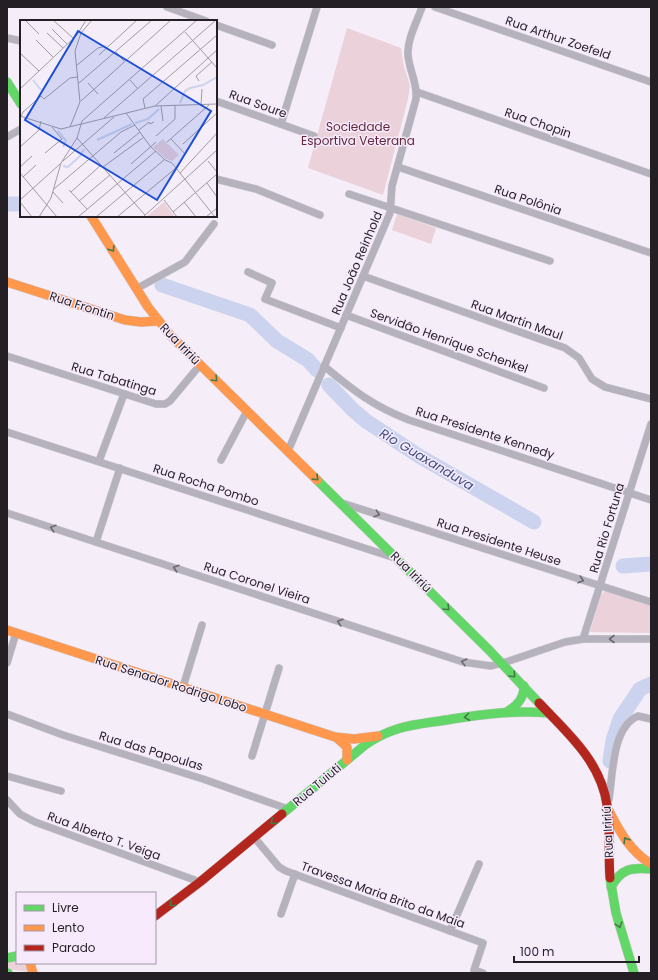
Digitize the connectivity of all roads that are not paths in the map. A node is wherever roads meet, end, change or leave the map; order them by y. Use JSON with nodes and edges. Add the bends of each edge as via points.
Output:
{"nodes":[{"id":1,"x":167,"y":7,"type":"edge"},
{"id":2,"x":317,"y":7,"type":"edge"},
{"id":3,"x":422,"y":7,"type":"edge"},
{"id":4,"x":434,"y":7,"type":"edge"},
{"id":5,"x":203,"y":20,"type":"edge"},
{"id":6,"x":217,"y":25,"type":"edge"},
{"id":7,"x":7,"y":38,"type":"edge"},
{"id":8,"x":20,"y":41,"type":"edge"},
{"id":9,"x":272,"y":45,"type":"dead end"},
{"id":10,"x":7,"y":82,"type":"edge"},
{"id":11,"x":651,"y":82,"type":"edge"},
{"id":12,"x":417,"y":92,"type":"junction"},
{"id":13,"x":217,"y":101,"type":"edge"},
{"id":14,"x":20,"y":102,"type":"edge"},
{"id":15,"x":281,"y":124,"type":"junction"},
{"id":16,"x":20,"y":130,"type":"edge"},
{"id":17,"x":314,"y":136,"type":"dead end"},
{"id":18,"x":7,"y":137,"type":"edge"},
{"id":19,"x":398,"y":167,"type":"junction"},
{"id":20,"x":651,"y":174,"type":"edge"},
{"id":21,"x":217,"y":179,"type":"edge"},
{"id":22,"x":350,"y":194,"type":"dead end"},
{"id":23,"x":391,"y":208,"type":"junction"},
{"id":24,"x":320,"y":215,"type":"dead end"},
{"id":25,"x":92,"y":217,"type":"edge"},
{"id":26,"x":214,"y":224,"type":"dead end"},
{"id":27,"x":651,"y":254,"type":"edge"},
{"id":28,"x":550,"y":262,"type":"dead end"},
{"id":29,"x":248,"y":272,"type":"dead end"},
{"id":30,"x":363,"y":276,"type":"junction"},
{"id":31,"x":7,"y":282,"type":"edge"},
{"id":32,"x":136,"y":289,"type":"junction"},
{"id":33,"x":346,"y":315,"type":"junction"},
{"id":34,"x":158,"y":321,"type":"junction"},
{"id":35,"x":341,"y":328,"type":"junction"},
{"id":36,"x":7,"y":356,"type":"edge"},
{"id":37,"x":200,"y":365,"type":"junction"},
{"id":38,"x":323,"y":369,"type":"junction"},
{"id":39,"x":544,"y":388,"type":"dead end"},
{"id":40,"x":124,"y":394,"type":"junction"},
{"id":41,"x":651,"y":399,"type":"edge"},
{"id":42,"x":247,"y":411,"type":"junction"},
{"id":43,"x":651,"y":424,"type":"edge"},
{"id":44,"x":7,"y":432,"type":"edge"},
{"id":45,"x":288,"y":451,"type":"junction"},
{"id":46,"x":221,"y":460,"type":"dead end"},
{"id":47,"x":99,"y":461,"type":"junction"},
{"id":48,"x":120,"y":468,"type":"junction"},
{"id":49,"x":630,"y":492,"type":"junction"},
{"id":50,"x":651,"y":500,"type":"edge"},
{"id":51,"x":340,"y":503,"type":"junction"},
{"id":52,"x":7,"y":513,"type":"edge"},
{"id":53,"x":96,"y":542,"type":"junction"},
{"id":54,"x":398,"y":560,"type":"junction"},
{"id":55,"x":600,"y":586,"type":"junction"},
{"id":56,"x":651,"y":602,"type":"edge"},
{"id":57,"x":202,"y":625,"type":"dead end"},
{"id":58,"x":12,"y":632,"type":"edge"},
{"id":59,"x":583,"y":639,"type":"junction"},
{"id":60,"x":651,"y":639,"type":"edge"},
{"id":61,"x":7,"y":663,"type":"edge"},
{"id":62,"x":502,"y":663,"type":"junction"},
{"id":63,"x":279,"y":668,"type":"dead end"},
{"id":64,"x":524,"y":686,"type":"junction"},
{"id":65,"x":182,"y":687,"type":"junction"},
{"id":66,"x":506,"y":712,"type":"junction"},
{"id":67,"x":548,"y":713,"type":"junction"},
{"id":68,"x":7,"y":714,"type":"edge"},
{"id":69,"x":265,"y":714,"type":"junction"},
{"id":70,"x":651,"y":719,"type":"edge"},
{"id":71,"x":380,"y":736,"type":"junction"},
{"id":72,"x":335,"y":737,"type":"junction"},
{"id":73,"x":252,"y":756,"type":"dead end"},
{"id":74,"x":347,"y":760,"type":"junction"},
{"id":75,"x":7,"y":776,"type":"edge"},
{"id":76,"x":61,"y":791,"type":"dead end"},
{"id":77,"x":7,"y":800,"type":"edge"},
{"id":78,"x":288,"y":809,"type":"junction"},
{"id":79,"x":608,"y":809,"type":"junction"},
{"id":80,"x":254,"y":837,"type":"junction"},
{"id":81,"x":479,"y":864,"type":"dead end"},
{"id":82,"x":651,"y":864,"type":"edge"},
{"id":83,"x":651,"y":869,"type":"edge"},
{"id":84,"x":295,"y":874,"type":"junction"},
{"id":85,"x":200,"y":882,"type":"junction"},
{"id":86,"x":611,"y":887,"type":"junction"},
{"id":87,"x":281,"y":914,"type":"dead end"},
{"id":88,"x":156,"y":915,"type":"edge"},
{"id":89,"x":450,"y":931,"type":"junction"},
{"id":90,"x":483,"y":973,"type":"edge"},
{"id":91,"x":634,"y":973,"type":"edge"}],
"edges":[{"from":1,"to":5,"type":"street"},
{"from":2,"to":15,"type":"street"},
{"from":3,"to":12,"type":"street","name":"Rua João Reinhold","via":[[408,48],[409,63]]},
{"from":4,"to":11,"type":"street","name":"Rua Arthur Zoefeld"},
{"from":6,"to":9,"type":"street"},
{"from":7,"to":8,"type":"street"},
{"from":10,"to":14,"type":"main road"},
{"from":12,"to":19,"type":"street","name":"Rua João Reinhold"},
{"from":12,"to":20,"type":"street","name":"Rua Chopin"},
{"from":13,"to":15,"type":"street","name":"Rua Soure"},
{"from":15,"to":17,"type":"street","name":"Rua Soure"},
{"from":16,"to":18,"type":"street"},
{"from":19,"to":23,"type":"street","name":"Rua João Reinhold","via":[[391,194]]},
{"from":19,"to":27,"type":"street","name":"Rua Polônia"},
{"from":21,"to":24,"type":"street","via":[[256,189]]},
{"from":22,"to":23,"type":"street"},
{"from":23,"to":28,"type":"street"},
{"from":23,"to":30,"type":"street","name":"Rua João Reinhold"},
{"from":25,"to":32,"type":"main road","name":"Rua Iririú","one_way":true},
{"from":26,"to":32,"type":"street","via":[[185,262]]},
{"from":29,"to":35,"type":"street","via":[[272,283],[265,299]]},
{"from":30,"to":33,"type":"street","name":"Rua João Reinhold"},
{"from":30,"to":41,"type":"street","name":"Rua Martin Maul","via":[[565,348],[579,358],[592,379],[605,387]]},
{"from":31,"to":34,"type":"main road","name":"Rua Frontin","via":[[124,320],[141,323]]},
{"from":32,"to":34,"type":"main road","name":"Rua Iririú"},
{"from":33,"to":35,"type":"street","name":"Rua João Reinhold"},
{"from":33,"to":39,"type":"street","name":"Servidão Henrique Schenkel"},
{"from":34,"to":37,"type":"main road","name":"Rua Iririú"},
{"from":35,"to":38,"type":"street","name":"Rua João Reinhold"},
{"from":36,"to":40,"type":"street","name":"Rua Tabatinga"},
{"from":37,"to":40,"type":"street","name":"Rua Tabatinga","via":[[165,404],[156,404]]},
{"from":37,"to":42,"type":"main road","name":"Rua Iririú","one_way":true},
{"from":38,"to":45,"type":"street","name":"Rua João Reinhold"},
{"from":38,"to":49,"type":"street","name":"Rua Presidente Kennedy","via":[[365,399],[392,413]]},
{"from":40,"to":47,"type":"street"},
{"from":42,"to":45,"type":"main road","name":"Rua Iririú"},
{"from":42,"to":46,"type":"street"},
{"from":43,"to":49,"type":"street","name":"Rua Rio Fortuna"},
{"from":44,"to":47,"type":"street","name":"Rua Rocha Pombo"},
{"from":45,"to":51,"type":"main road","name":"Rua Iririú","one_way":true},
{"from":47,"to":48,"type":"street","name":"Rua Rocha Pombo"},
{"from":48,"to":53,"type":"street"},
{"from":48,"to":54,"type":"street","name":"Rua Rocha Pombo"},
{"from":49,"to":50,"type":"street","name":"Rua Presidente Kennedy"},
{"from":49,"to":55,"type":"street","name":"Rua Rio Fortuna"},
{"from":51,"to":54,"type":"main road","name":"Rua Iririú"},
{"from":51,"to":55,"type":"street","name":"Rua Presidente Heuse","one_way":true},
{"from":53,"to":52,"type":"street","name":"Rua Coronel Vieira","one_way":true},
{"from":62,"to":53,"type":"street","name":"Rua Coronel Vieira","one_way":true,"via":[[491,666],[463,662]]},
{"from":54,"to":62,"type":"main road","name":"Rua Iririú","one_way":true},
{"from":55,"to":56,"type":"street","name":"Rua Presidente Heuse"},
{"from":55,"to":59,"type":"street","name":"Rua Rio Fortuna"},
{"from":57,"to":65,"type":"street"},
{"from":58,"to":61,"type":"street"},
{"from":58,"to":65,"type":"main road","name":"Rua Senador Rodrigo Lobo"},
{"from":60,"to":59,"type":"street","name":"Rua Coronel Vieira","one_way":true},
{"from":59,"to":62,"type":"street","name":"Rua Coronel Vieira","via":[[545,648]]},
{"from":62,"to":64,"type":"main road","name":"Rua Iririú","one_way":true},
{"from":63,"to":69,"type":"street"},
{"from":64,"to":66,"type":"main road","name":"Rua Tuiuti","via":[[522,701]]},
{"from":64,"to":67,"type":"main road","name":"Rua Iririú"},
{"from":65,"to":69,"type":"main road","name":"Rua Senador Rodrigo Lobo"},
{"from":66,"to":67,"type":"main road","name":"Rua Tuiuti"},
{"from":66,"to":71,"type":"main road","name":"Rua Tuiuti","one_way":true,"via":[[403,727]]},
{"from":67,"to":79,"type":"main road","name":"Rua Iririú","via":[[579,744],[591,761],[602,784]]},
{"from":68,"to":78,"type":"street","name":"Rua das Papoulas"},
{"from":69,"to":72,"type":"main road","name":"Rua Senador Rodrigo Lobo"},
{"from":69,"to":73,"type":"street"},
{"from":70,"to":79,"type":"street","via":[[638,716],[629,721],[622,731],[617,745]]},
{"from":71,"to":72,"type":"main road","name":"Rua Senador Rodrigo Lobo","via":[[354,739]]},
{"from":71,"to":74,"type":"main road","name":"Rua Tuiuti"},
{"from":72,"to":74,"type":"main road","name":"Rua Senador Rodrigo Lobo","via":[[348,748]]},
{"from":74,"to":78,"type":"main road","name":"Rua Tuiuti"},
{"from":75,"to":76,"type":"street"},
{"from":77,"to":85,"type":"street","name":"Rua Alberto T. Veiga","via":[[20,814],[35,822]]},
{"from":78,"to":80,"type":"main road","name":"Rua Tuiuti","one_way":true},
{"from":82,"to":79,"type":"main road","one_way":true,"via":[[635,854]]},
{"from":79,"to":86,"type":"main road","name":"Rua Iririú"},
{"from":80,"to":84,"type":"street","name":"Travessa Maria Brito da Maia","via":[[279,867]]},
{"from":80,"to":85,"type":"main road","name":"Rua Tuiuti"},
{"from":81,"to":89,"type":"street"},
{"from":83,"to":86,"type":"main road","via":[[626,870],[617,876]]},
{"from":84,"to":87,"type":"street"},
{"from":84,"to":89,"type":"street","name":"Travessa Maria Brito da Maia"},
{"from":85,"to":88,"type":"main road","name":"Rua Tuiuti","one_way":true},
{"from":86,"to":91,"type":"main road","name":"Rua Iririú","one_way":true},
{"from":89,"to":90,"type":"street","name":"Travessa Maria Brito da Maia","via":[[483,943],[474,970]]}]}
